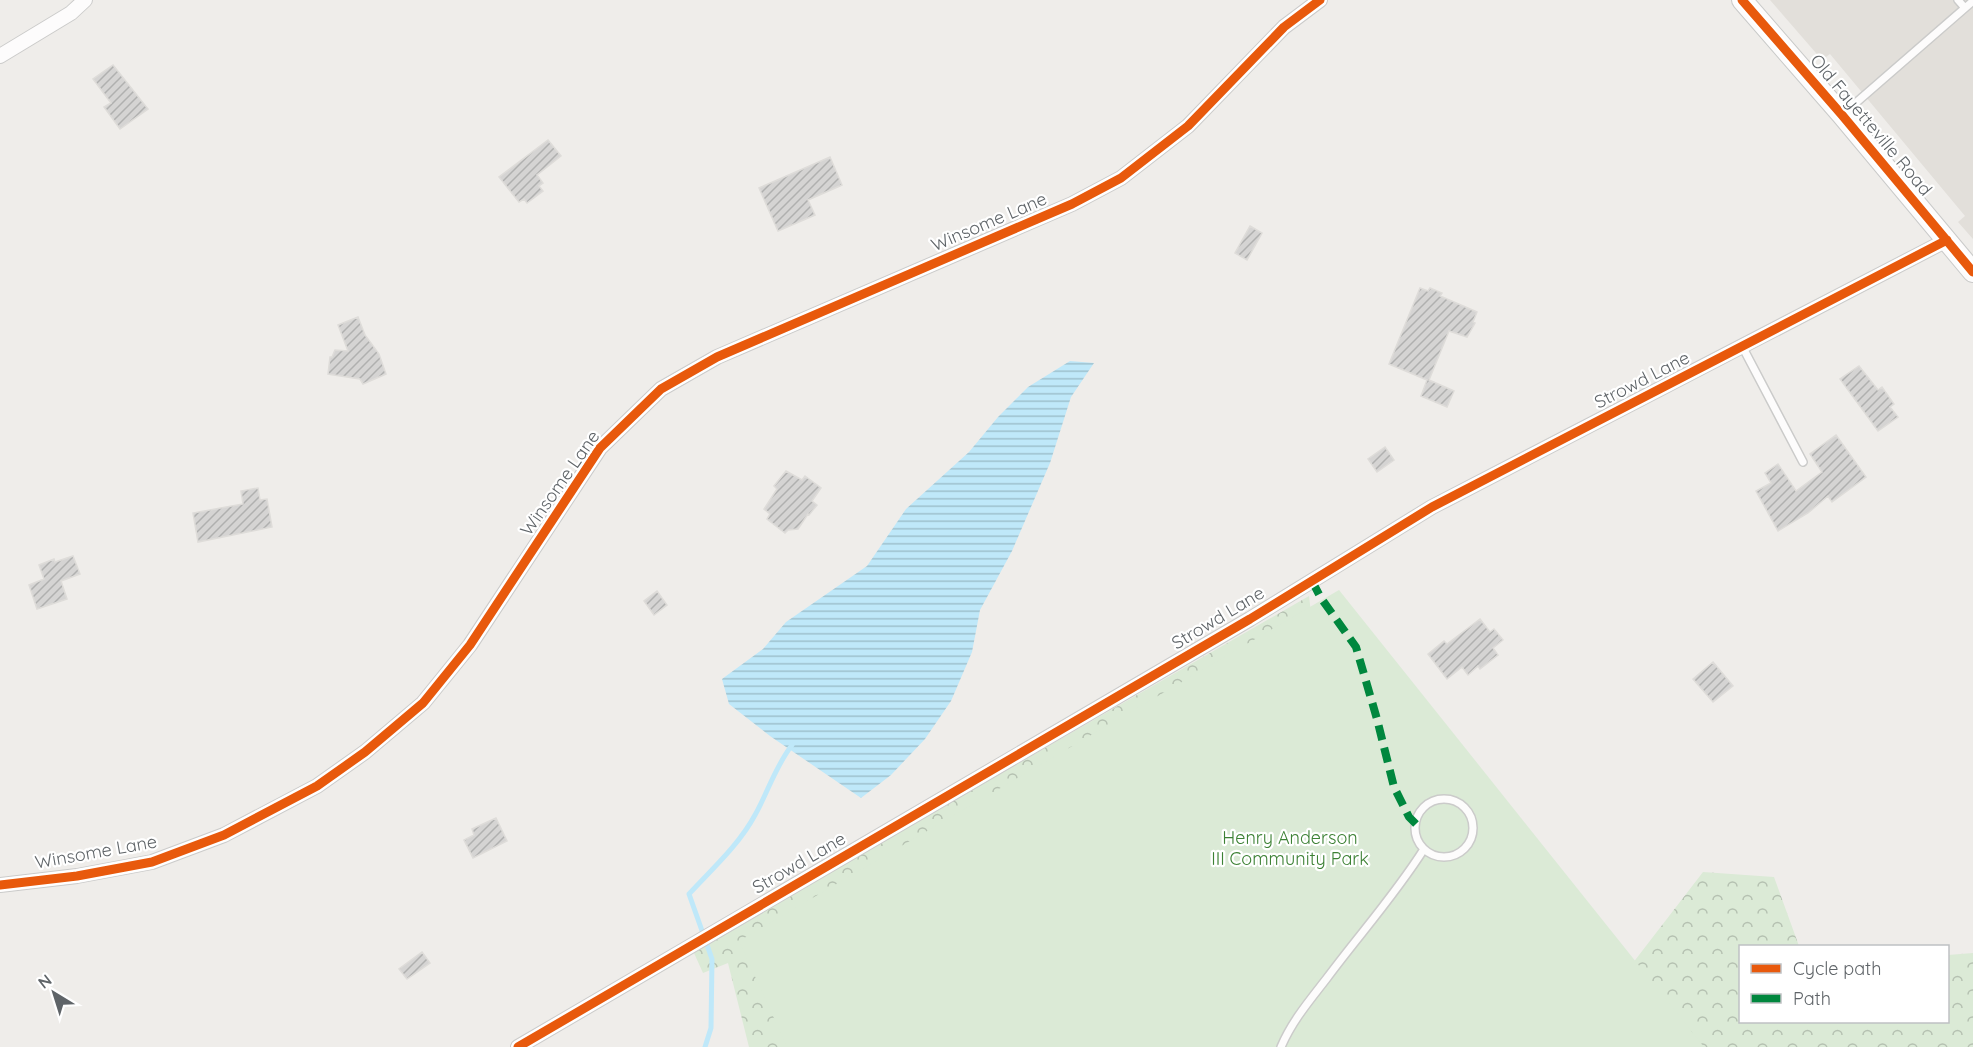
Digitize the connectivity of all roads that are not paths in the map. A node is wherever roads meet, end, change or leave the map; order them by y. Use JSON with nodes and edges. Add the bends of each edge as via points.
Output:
{"nodes":[{"id":1,"x":85,"y":0,"type":"edge"},
{"id":2,"x":1320,"y":0,"type":"edge"},
{"id":3,"x":1742,"y":0,"type":"edge"},
{"id":4,"x":1958,"y":0,"type":"edge"},
{"id":5,"x":1973,"y":1,"type":"edge"},
{"id":6,"x":1965,"y":8,"type":"junction"},
{"id":7,"x":0,"y":56,"type":"edge"},
{"id":8,"x":1842,"y":115,"type":"junction"},
{"id":9,"x":1947,"y":240,"type":"junction"},
{"id":10,"x":1973,"y":272,"type":"edge"},
{"id":11,"x":1742,"y":346,"type":"junction"},
{"id":12,"x":1803,"y":462,"type":"dead end"},
{"id":13,"x":1424,"y":849,"type":"junction"},
{"id":14,"x":0,"y":885,"type":"edge"},
{"id":15,"x":518,"y":1047,"type":"edge"},
{"id":16,"x":1281,"y":1047,"type":"edge"}],
"edges":[{"from":1,"to":7,"type":"street","via":[[71,13]]},
{"from":2,"to":14,"type":"street","name":"Winsome Lane","via":[[1284,27],[1188,126],[1121,178],[1072,204],[717,357],[661,388],[600,448],[470,645],[423,703],[317,786],[224,835],[152,862]]},
{"from":3,"to":8,"type":"street","name":"Old Fayetteville Road"},
{"from":4,"to":6,"type":"lane"},
{"from":5,"to":6,"type":"lane"},
{"from":6,"to":8,"type":"lane"},
{"from":8,"to":9,"type":"street","name":"Old Fayetteville Road"},
{"from":9,"to":10,"type":"street","name":"Old Fayetteville Road"},
{"from":9,"to":11,"type":"street","name":"Strowd Lane"},
{"from":11,"to":12,"type":"lane"},
{"from":11,"to":15,"type":"street","name":"Strowd Lane","via":[[1432,507],[1250,619]]},
{"from":13,"to":13,"type":"lane","via":[[1434,855],[1461,852],[1473,832],[1469,813],[1452,800],[1442,799],[1425,807],[1416,824],[1416,834]]},
{"from":13,"to":16,"type":"lane","via":[[1290,1027]]}]}
